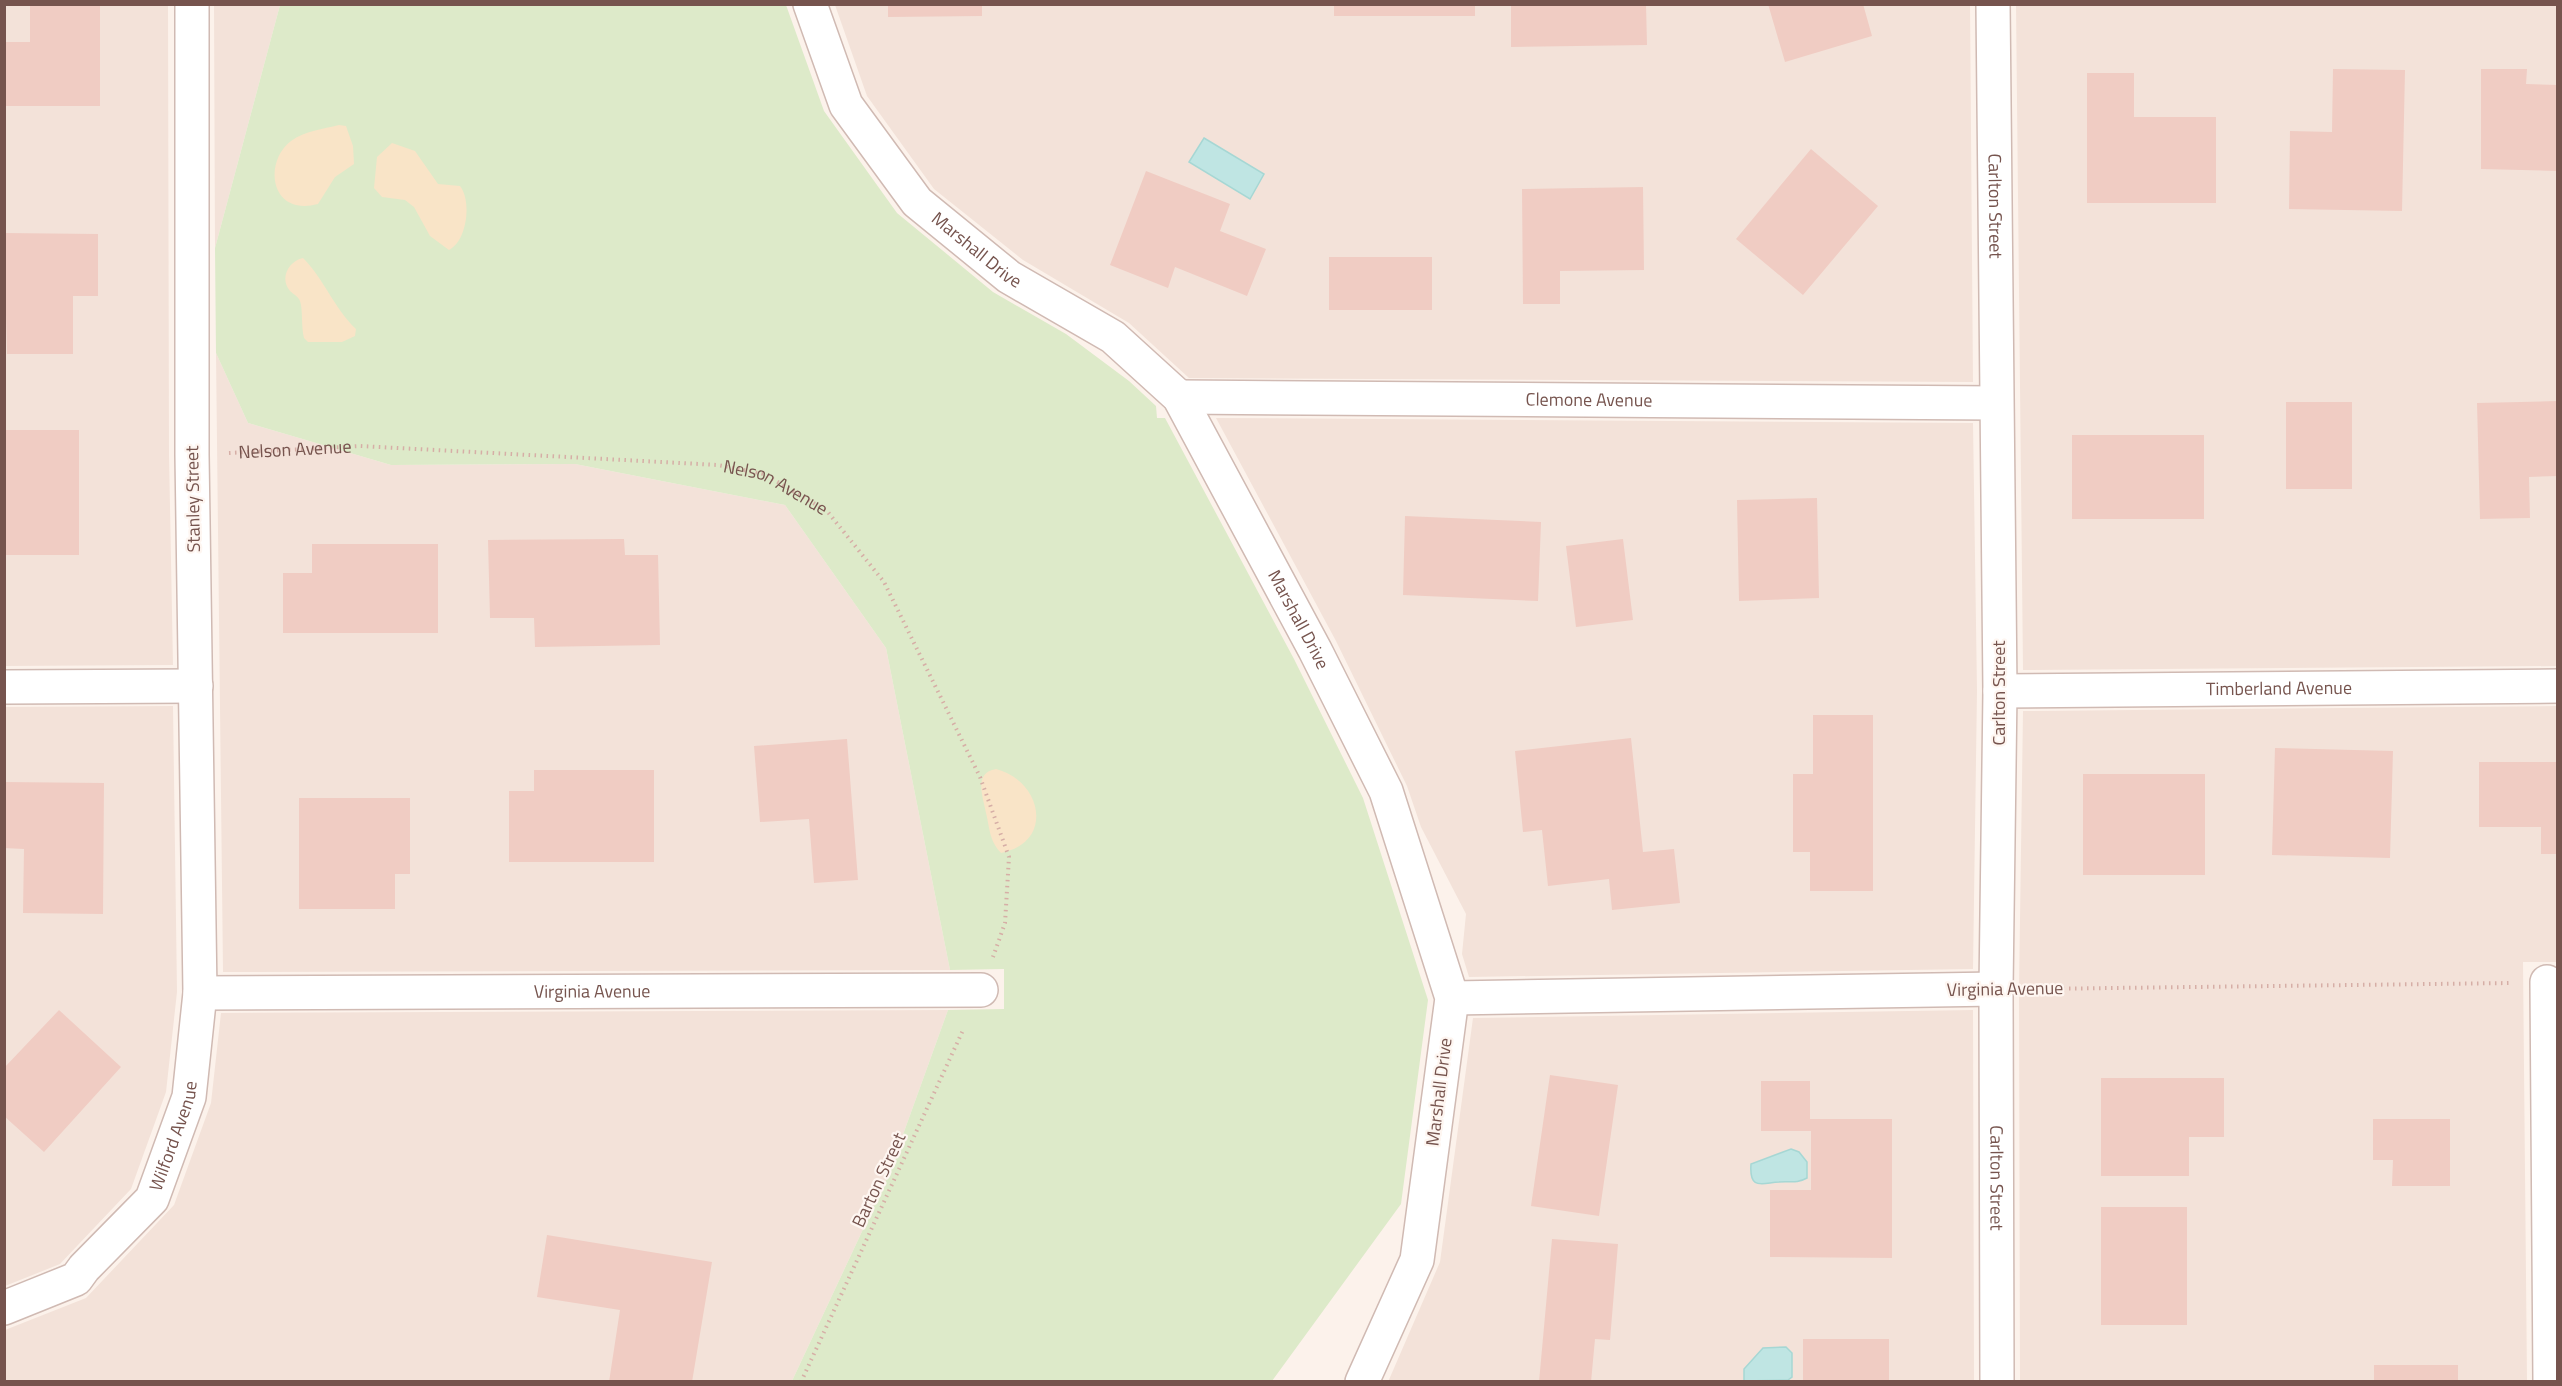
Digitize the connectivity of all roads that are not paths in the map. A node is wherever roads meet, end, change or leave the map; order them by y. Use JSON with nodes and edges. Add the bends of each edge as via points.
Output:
{"nodes":[{"id":1,"x":192,"y":4,"type":"edge"},
{"id":2,"x":810,"y":4,"type":"edge"},
{"id":3,"x":1993,"y":4,"type":"edge"},
{"id":4,"x":1179,"y":397,"type":"junction"},
{"id":5,"x":1996,"y":403,"type":"junction"},
{"id":6,"x":196,"y":686,"type":"junction"},
{"id":7,"x":2558,"y":686,"type":"edge"},
{"id":8,"x":4,"y":687,"type":"edge"},
{"id":9,"x":2000,"y":691,"type":"junction"},
{"id":10,"x":2547,"y":982,"type":"road end"},
{"id":11,"x":1996,"y":989,"type":"junction"},
{"id":12,"x":981,"y":990,"type":"road end"},
{"id":13,"x":200,"y":993,"type":"junction"},
{"id":14,"x":1452,"y":998,"type":"junction"},
{"id":15,"x":4,"y":1308,"type":"edge"},
{"id":16,"x":1362,"y":1382,"type":"edge"},
{"id":17,"x":1997,"y":1382,"type":"edge"},
{"id":18,"x":2550,"y":1382,"type":"edge"}],
"edges":[{"from":1,"to":6,"type":"street","name":"Stanley Street"},
{"from":2,"to":4,"type":"street","name":"Marshall Drive","via":[[846,105],[916,202],[1009,276],[1113,337]]},
{"from":3,"to":5,"type":"street","name":"Carlton Street"},
{"from":4,"to":5,"type":"street","name":"Clemone Avenue"},
{"from":4,"to":14,"type":"street","name":"Marshall Drive","via":[[1386,791]]},
{"from":5,"to":9,"type":"street","name":"Carlton Street"},
{"from":6,"to":8,"type":"street"},
{"from":6,"to":13,"type":"street","name":"Stanley Street"},
{"from":7,"to":9,"type":"street","name":"Timberland Avenue"},
{"from":9,"to":11,"type":"street","name":"Carlton Street"},
{"from":10,"to":18,"type":"street"},
{"from":11,"to":14,"type":"street","name":"Virginia Avenue"},
{"from":11,"to":17,"type":"street","name":"Carlton Street"},
{"from":12,"to":13,"type":"street","name":"Virginia Avenue"},
{"from":13,"to":15,"type":"street","name":"Wilford Avenue","via":[[189,1097],[152,1199],[76,1279]]},
{"from":14,"to":16,"type":"street","name":"Marshall Drive","via":[[1417,1260]]}]}
